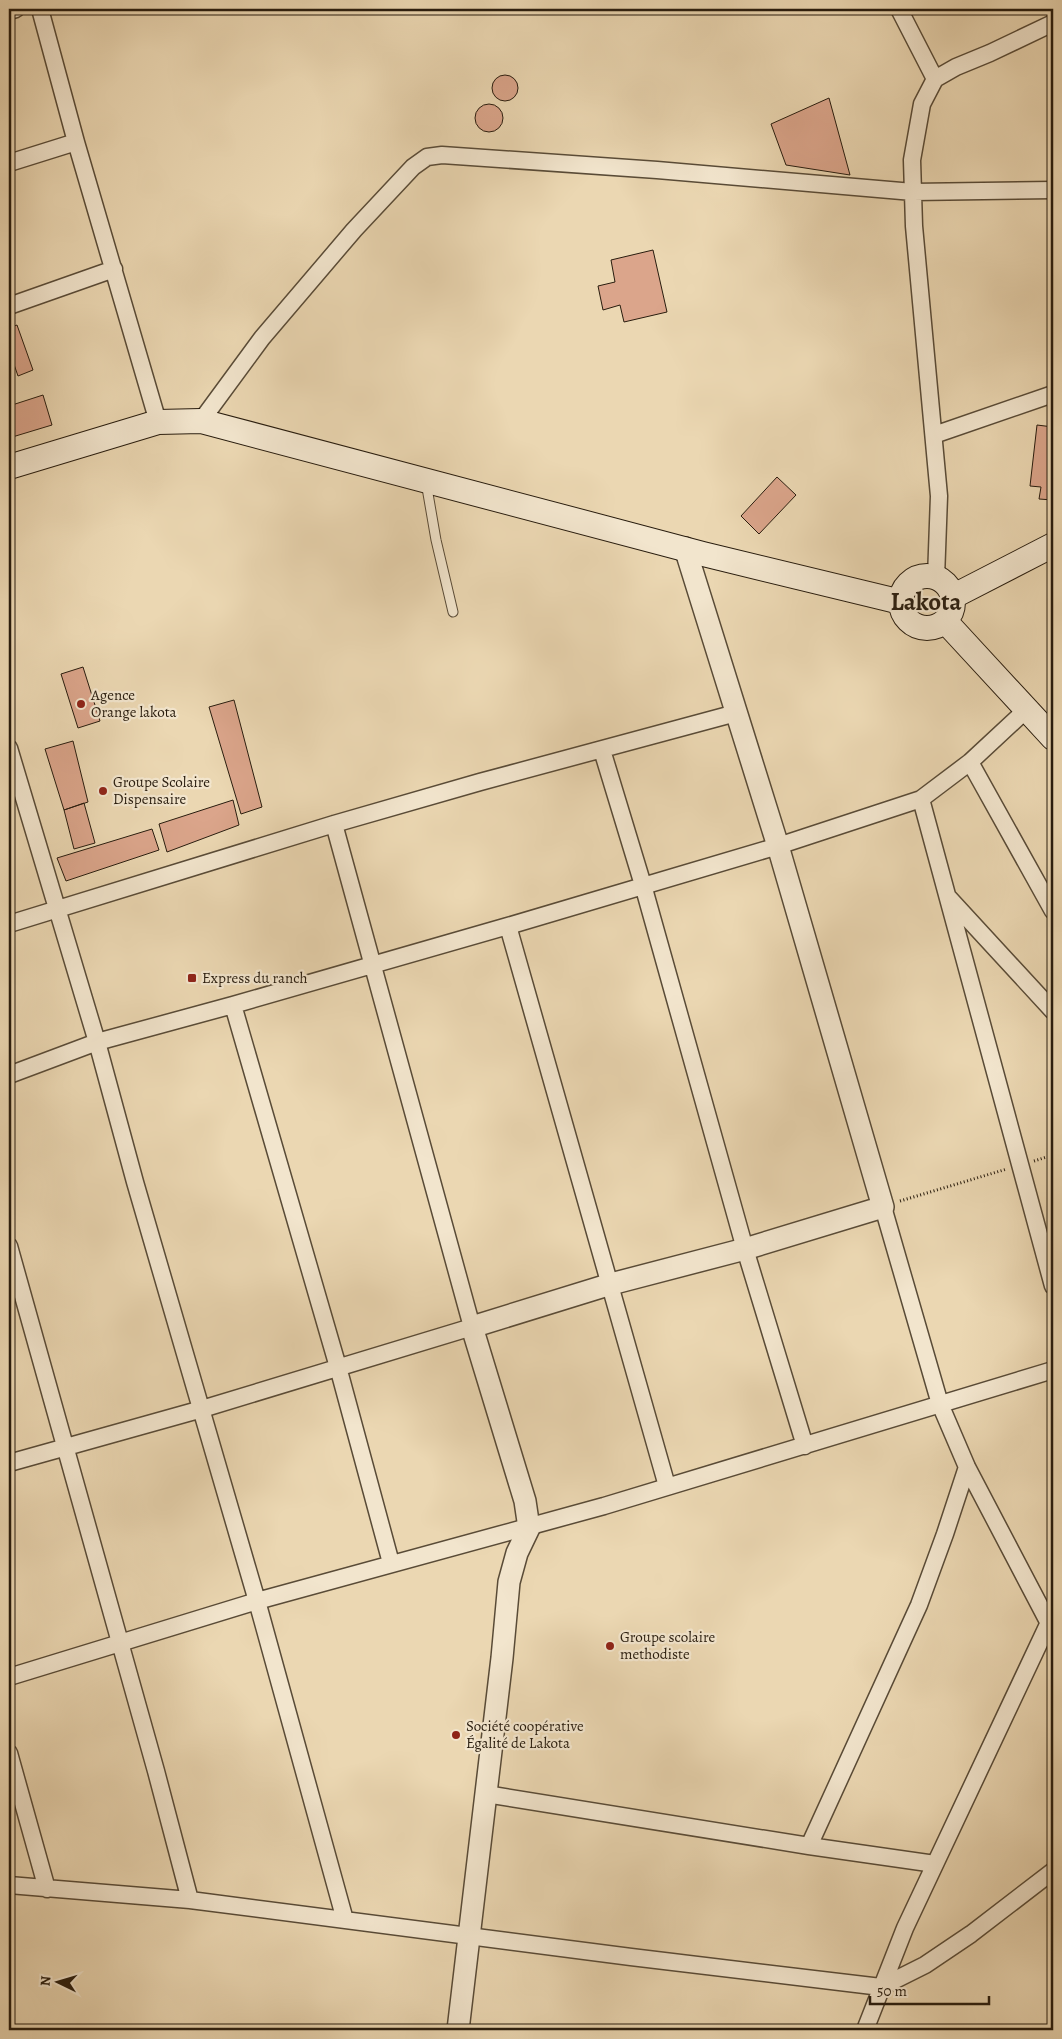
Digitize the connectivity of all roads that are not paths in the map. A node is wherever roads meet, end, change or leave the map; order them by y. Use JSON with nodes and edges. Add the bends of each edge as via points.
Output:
{"nodes":[{"id":1,"x":16,"y":9,"type":"edge"},
{"id":2,"x":40,"y":9,"type":"edge"},
{"id":3,"x":899,"y":9,"type":"edge"},
{"id":4,"x":9,"y":11,"type":"edge"},
{"id":5,"x":1053,"y":24,"type":"edge"},
{"id":6,"x":935,"y":79,"type":"junction"},
{"id":7,"x":76,"y":142,"type":"junction"},
{"id":8,"x":9,"y":163,"type":"edge"},
{"id":9,"x":1053,"y":190,"type":"edge"},
{"id":10,"x":913,"y":192,"type":"junction"},
{"id":11,"x":114,"y":269,"type":"junction"},
{"id":12,"x":9,"y":306,"type":"edge"},
{"id":13,"x":1053,"y":394,"type":"edge"},
{"id":14,"x":201,"y":421,"type":"junction"},
{"id":15,"x":158,"y":422,"type":"junction"},
{"id":16,"x":934,"y":435,"type":"junction"},
{"id":17,"x":9,"y":467,"type":"edge"},
{"id":18,"x":426,"y":479,"type":"junction"},
{"id":19,"x":1053,"y":545,"type":"edge"},
{"id":20,"x":685,"y":548,"type":"junction"},
{"id":21,"x":936,"y":578,"type":"junction"},
{"id":22,"x":952,"y":596,"type":"junction"},
{"id":23,"x":901,"y":602,"type":"junction"},
{"id":24,"x":453,"y":612,"type":"dead end"},
{"id":25,"x":945,"y":621,"type":"junction"},
{"id":26,"x":1027,"y":709,"type":"junction"},
{"id":27,"x":736,"y":713,"type":"junction"},
{"id":28,"x":1053,"y":738,"type":"edge"},
{"id":29,"x":9,"y":748,"type":"edge"},
{"id":30,"x":602,"y":750,"type":"junction"},
{"id":31,"x":970,"y":762,"type":"junction"},
{"id":32,"x":920,"y":799,"type":"junction"},
{"id":33,"x":334,"y":824,"type":"junction"},
{"id":34,"x":778,"y":846,"type":"junction"},
{"id":35,"x":643,"y":885,"type":"junction"},
{"id":36,"x":945,"y":894,"type":"junction"},
{"id":37,"x":57,"y":909,"type":"junction"},
{"id":38,"x":1053,"y":910,"type":"edge"},
{"id":39,"x":9,"y":924,"type":"edge"},
{"id":40,"x":508,"y":926,"type":"junction"},
{"id":41,"x":374,"y":964,"type":"junction"},
{"id":42,"x":233,"y":1005,"type":"junction"},
{"id":43,"x":1053,"y":1012,"type":"edge"},
{"id":44,"x":97,"y":1042,"type":"junction"},
{"id":45,"x":9,"y":1076,"type":"edge"},
{"id":46,"x":883,"y":1207,"type":"junction"},
{"id":47,"x":9,"y":1246,"type":"edge"},
{"id":48,"x":745,"y":1249,"type":"junction"},
{"id":49,"x":611,"y":1284,"type":"junction"},
{"id":50,"x":1053,"y":1286,"type":"edge"},
{"id":51,"x":472,"y":1327,"type":"junction"},
{"id":52,"x":338,"y":1368,"type":"junction"},
{"id":53,"x":1053,"y":1370,"type":"edge"},
{"id":54,"x":940,"y":1404,"type":"junction"},
{"id":55,"x":202,"y":1408,"type":"junction"},
{"id":56,"x":805,"y":1446,"type":"junction"},
{"id":57,"x":66,"y":1447,"type":"junction"},
{"id":58,"x":9,"y":1463,"type":"edge"},
{"id":59,"x":967,"y":1467,"type":"junction"},
{"id":60,"x":667,"y":1486,"type":"junction"},
{"id":61,"x":529,"y":1528,"type":"junction"},
{"id":62,"x":391,"y":1563,"type":"junction"},
{"id":63,"x":257,"y":1600,"type":"junction"},
{"id":64,"x":1051,"y":1623,"type":"edge"},
{"id":65,"x":120,"y":1644,"type":"junction"},
{"id":66,"x":9,"y":1677,"type":"edge"},
{"id":67,"x":9,"y":1753,"type":"edge"},
{"id":68,"x":486,"y":1794,"type":"junction"},
{"id":69,"x":809,"y":1846,"type":"junction"},
{"id":70,"x":934,"y":1864,"type":"junction"},
{"id":71,"x":1053,"y":1871,"type":"edge"},
{"id":72,"x":9,"y":1885,"type":"edge"},
{"id":73,"x":47,"y":1889,"type":"junction"},
{"id":74,"x":190,"y":1900,"type":"junction"},
{"id":75,"x":346,"y":1920,"type":"junction"},
{"id":76,"x":469,"y":1936,"type":"junction"},
{"id":77,"x":881,"y":1987,"type":"junction"},
{"id":78,"x":458,"y":2030,"type":"edge"},
{"id":79,"x":865,"y":2030,"type":"edge"}],
"edges":[{"from":1,"to":4,"type":"street"},
{"from":2,"to":7,"type":"street"},
{"from":3,"to":6,"type":"street"},
{"from":5,"to":6,"type":"street"},
{"from":6,"to":10,"type":"street","via":[[922,104],[912,160]]},
{"from":7,"to":8,"type":"street"},
{"from":7,"to":11,"type":"street"},
{"from":9,"to":10,"type":"street"},
{"from":10,"to":14,"type":"street","via":[[657,170],[427,156],[412,167],[347,237],[262,338]]},
{"from":10,"to":16,"type":"street"},
{"from":11,"to":12,"type":"street"},
{"from":11,"to":15,"type":"street"},
{"from":13,"to":16,"type":"street"},
{"from":14,"to":15,"type":"main road"},
{"from":14,"to":18,"type":"main road"},
{"from":15,"to":17,"type":"main road"},
{"from":16,"to":21,"type":"street","via":[[940,496]]},
{"from":18,"to":20,"type":"main road"},
{"from":18,"to":24,"type":"lane"},
{"from":19,"to":22,"type":"main road"},
{"from":20,"to":23,"type":"main road"},
{"from":20,"to":27,"type":"street"},
{"from":21,"to":22,"type":"main road","via":[[946,585]]},
{"from":21,"to":23,"type":"main road","via":[[922,577],[910,583]]},
{"from":22,"to":25,"type":"main road"},
{"from":23,"to":25,"type":"main road","via":[[906,617],[917,626],[932,628]]},
{"from":25,"to":26,"type":"main road"},
{"from":26,"to":28,"type":"main road"},
{"from":26,"to":31,"type":"street"},
{"from":27,"to":30,"type":"street"},
{"from":27,"to":34,"type":"street"},
{"from":29,"to":37,"type":"street"},
{"from":30,"to":33,"type":"street"},
{"from":30,"to":35,"type":"street"},
{"from":31,"to":32,"type":"street"},
{"from":31,"to":38,"type":"street"},
{"from":32,"to":34,"type":"street"},
{"from":32,"to":36,"type":"street"},
{"from":33,"to":37,"type":"street"},
{"from":33,"to":41,"type":"street"},
{"from":34,"to":35,"type":"street"},
{"from":34,"to":46,"type":"street"},
{"from":35,"to":40,"type":"street"},
{"from":35,"to":48,"type":"street"},
{"from":36,"to":43,"type":"street"},
{"from":36,"to":50,"type":"street"},
{"from":37,"to":39,"type":"street"},
{"from":37,"to":44,"type":"street"},
{"from":40,"to":41,"type":"street"},
{"from":40,"to":49,"type":"street"},
{"from":41,"to":42,"type":"street"},
{"from":41,"to":51,"type":"street"},
{"from":42,"to":44,"type":"street"},
{"from":42,"to":52,"type":"street"},
{"from":44,"to":45,"type":"street"},
{"from":44,"to":55,"type":"street"},
{"from":46,"to":48,"type":"street"},
{"from":46,"to":54,"type":"street"},
{"from":47,"to":57,"type":"street"},
{"from":48,"to":49,"type":"street"},
{"from":48,"to":56,"type":"street"},
{"from":49,"to":51,"type":"street"},
{"from":49,"to":60,"type":"street"},
{"from":51,"to":52,"type":"street"},
{"from":51,"to":61,"type":"street","via":[[525,1501]]},
{"from":52,"to":55,"type":"street"},
{"from":52,"to":62,"type":"street"},
{"from":53,"to":54,"type":"street"},
{"from":54,"to":56,"type":"street"},
{"from":54,"to":59,"type":"street"},
{"from":55,"to":57,"type":"street"},
{"from":55,"to":63,"type":"street"},
{"from":56,"to":60,"type":"street"},
{"from":57,"to":58,"type":"street"},
{"from":57,"to":65,"type":"street"},
{"from":59,"to":64,"type":"street"},
{"from":59,"to":69,"type":"street","via":[[919,1605]]},
{"from":60,"to":61,"type":"street"},
{"from":61,"to":62,"type":"street"},
{"from":61,"to":68,"type":"street","via":[[508,1582]]},
{"from":62,"to":63,"type":"street"},
{"from":63,"to":65,"type":"street"},
{"from":63,"to":75,"type":"street"},
{"from":64,"to":70,"type":"street"},
{"from":65,"to":66,"type":"street"},
{"from":65,"to":74,"type":"street"},
{"from":67,"to":73,"type":"street"},
{"from":68,"to":69,"type":"street"},
{"from":68,"to":76,"type":"street"},
{"from":69,"to":70,"type":"street"},
{"from":70,"to":77,"type":"street"},
{"from":71,"to":77,"type":"street","via":[[971,1934],[926,1964]]},
{"from":72,"to":73,"type":"street"},
{"from":73,"to":74,"type":"street"},
{"from":74,"to":75,"type":"street"},
{"from":75,"to":76,"type":"street"},
{"from":76,"to":77,"type":"street"},
{"from":76,"to":78,"type":"street"},
{"from":77,"to":79,"type":"street"}]}
